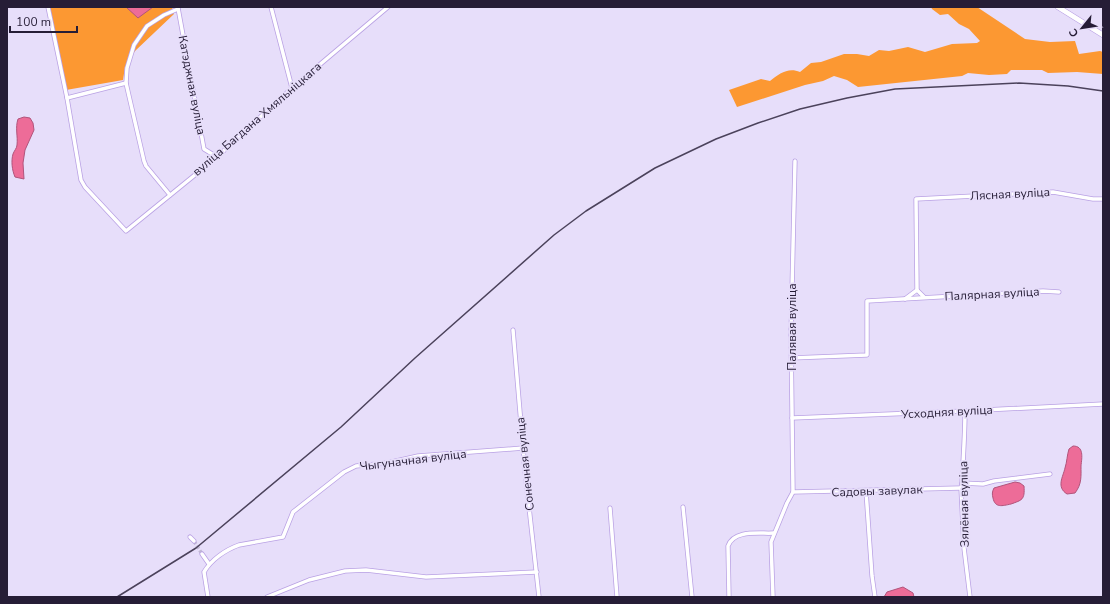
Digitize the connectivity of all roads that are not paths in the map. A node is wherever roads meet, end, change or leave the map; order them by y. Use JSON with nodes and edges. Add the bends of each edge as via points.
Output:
{"nodes":[{"id":1,"x":48,"y":7,"type":"edge"},
{"id":2,"x":271,"y":7,"type":"edge"},
{"id":3,"x":388,"y":7,"type":"edge"},
{"id":4,"x":1058,"y":7,"type":"edge"},
{"id":5,"x":178,"y":8,"type":"edge"},
{"id":6,"x":1103,"y":35,"type":"edge"},
{"id":7,"x":126,"y":83,"type":"junction"},
{"id":8,"x":292,"y":88,"type":"junction"},
{"id":9,"x":67,"y":98,"type":"junction"},
{"id":10,"x":217,"y":157,"type":"junction"},
{"id":11,"x":795,"y":161,"type":"dead end"},
{"id":12,"x":170,"y":195,"type":"junction"},
{"id":13,"x":1103,"y":199,"type":"edge"},
{"id":14,"x":917,"y":290,"type":"junction"},
{"id":15,"x":1059,"y":292,"type":"dead end"},
{"id":16,"x":924,"y":297,"type":"junction"},
{"id":17,"x":905,"y":300,"type":"junction"},
{"id":18,"x":513,"y":330,"type":"dead end"},
{"id":19,"x":791,"y":358,"type":"junction"},
{"id":20,"x":1103,"y":404,"type":"edge"},
{"id":21,"x":965,"y":411,"type":"junction"},
{"id":22,"x":792,"y":418,"type":"junction"},
{"id":23,"x":523,"y":448,"type":"junction"},
{"id":24,"x":1050,"y":474,"type":"dead end"},
{"id":25,"x":962,"y":483,"type":"junction"},
{"id":26,"x":961,"y":488,"type":"junction"},
{"id":27,"x":866,"y":491,"type":"junction"},
{"id":28,"x":793,"y":492,"type":"junction"},
{"id":29,"x":683,"y":507,"type":"dead end"},
{"id":30,"x":610,"y":508,"type":"dead end"},
{"id":31,"x":774,"y":533,"type":"junction"},
{"id":32,"x":190,"y":536,"type":"dead end"},
{"id":33,"x":194,"y":541,"type":"tunnel mouth"},
{"id":34,"x":202,"y":554,"type":"tunnel mouth"},
{"id":35,"x":209,"y":564,"type":"junction"},
{"id":36,"x":537,"y":572,"type":"junction"},
{"id":37,"x":208,"y":597,"type":"edge"},
{"id":38,"x":267,"y":597,"type":"edge"},
{"id":39,"x":539,"y":597,"type":"edge"},
{"id":40,"x":617,"y":597,"type":"edge"},
{"id":41,"x":692,"y":597,"type":"edge"},
{"id":42,"x":729,"y":597,"type":"edge"},
{"id":43,"x":773,"y":597,"type":"edge"},
{"id":44,"x":875,"y":597,"type":"edge"},
{"id":45,"x":970,"y":597,"type":"edge"}],
"edges":[{"from":1,"to":9,"type":"street"},
{"from":2,"to":8,"type":"street"},
{"from":3,"to":8,"type":"street","name":"вуліца Багдана Хмяльніцкага"},
{"from":4,"to":6,"type":"street"},
{"from":5,"to":7,"type":"street","via":[[147,26],[134,45],[127,68]]},
{"from":5,"to":10,"type":"street","name":"Катэджная вуліца","via":[[204,149]]},
{"from":7,"to":9,"type":"street"},
{"from":7,"to":12,"type":"street","via":[[144,161]]},
{"from":8,"to":10,"type":"street","name":"вуліца Багдана Хмяльніцкага"},
{"from":9,"to":12,"type":"street","name":"вуліца Багдана Хмяльніцкага","via":[[81,180],[126,231]]},
{"from":10,"to":12,"type":"street","name":"вуліца Багдана Хмяльніцкага"},
{"from":11,"to":19,"type":"street","name":"Палявая вуліца"},
{"from":13,"to":14,"type":"street","name":"Лясная вуліца","via":[[1053,192],[916,199]]},
{"from":14,"to":16,"type":"street"},
{"from":14,"to":17,"type":"street"},
{"from":15,"to":16,"type":"street","name":"Палярная вуліца"},
{"from":16,"to":17,"type":"street","name":"Палярная вуліца"},
{"from":17,"to":19,"type":"street","name":"Палярная вуліца","via":[[867,301],[867,355]]},
{"from":18,"to":23,"type":"street","name":"Сонечная вуліца"},
{"from":19,"to":22,"type":"street","name":"Палявая вуліца"},
{"from":20,"to":21,"type":"street","name":"Усходняя вуліца"},
{"from":21,"to":22,"type":"street","name":"Усходняя вуліца"},
{"from":21,"to":25,"type":"street","name":"Зялёная вуліца"},
{"from":22,"to":28,"type":"street","name":"Палявая вуліца"},
{"from":23,"to":35,"type":"street","name":"Чыгуначная вуліца","via":[[418,456],[356,466],[344,472],[293,512],[282,537],[232,547]]},
{"from":23,"to":36,"type":"street","name":"Сонечная вуліца"},
{"from":24,"to":25,"type":"street","via":[[983,484]]},
{"from":25,"to":26,"type":"street","name":"Зялёная вуліца"},
{"from":26,"to":27,"type":"street","name":"Садовы завулак"},
{"from":26,"to":45,"type":"street","name":"Зялёная вуліца"},
{"from":27,"to":28,"type":"street","name":"Садовы завулак"},
{"from":27,"to":44,"type":"street"},
{"from":28,"to":31,"type":"street"},
{"from":29,"to":41,"type":"street"},
{"from":30,"to":40,"type":"street"},
{"from":31,"to":42,"type":"street","via":[[741,534],[731,539],[728,546]]},
{"from":31,"to":43,"type":"street","via":[[771,542]]},
{"from":32,"to":33,"type":"street"},
{"from":34,"to":35,"type":"street"},
{"from":35,"to":37,"type":"street","via":[[204,572]]},
{"from":36,"to":38,"type":"street","via":[[426,577],[366,570],[345,571],[309,580]]},
{"from":36,"to":39,"type":"street","name":"Сонечная вуліца"}]}
